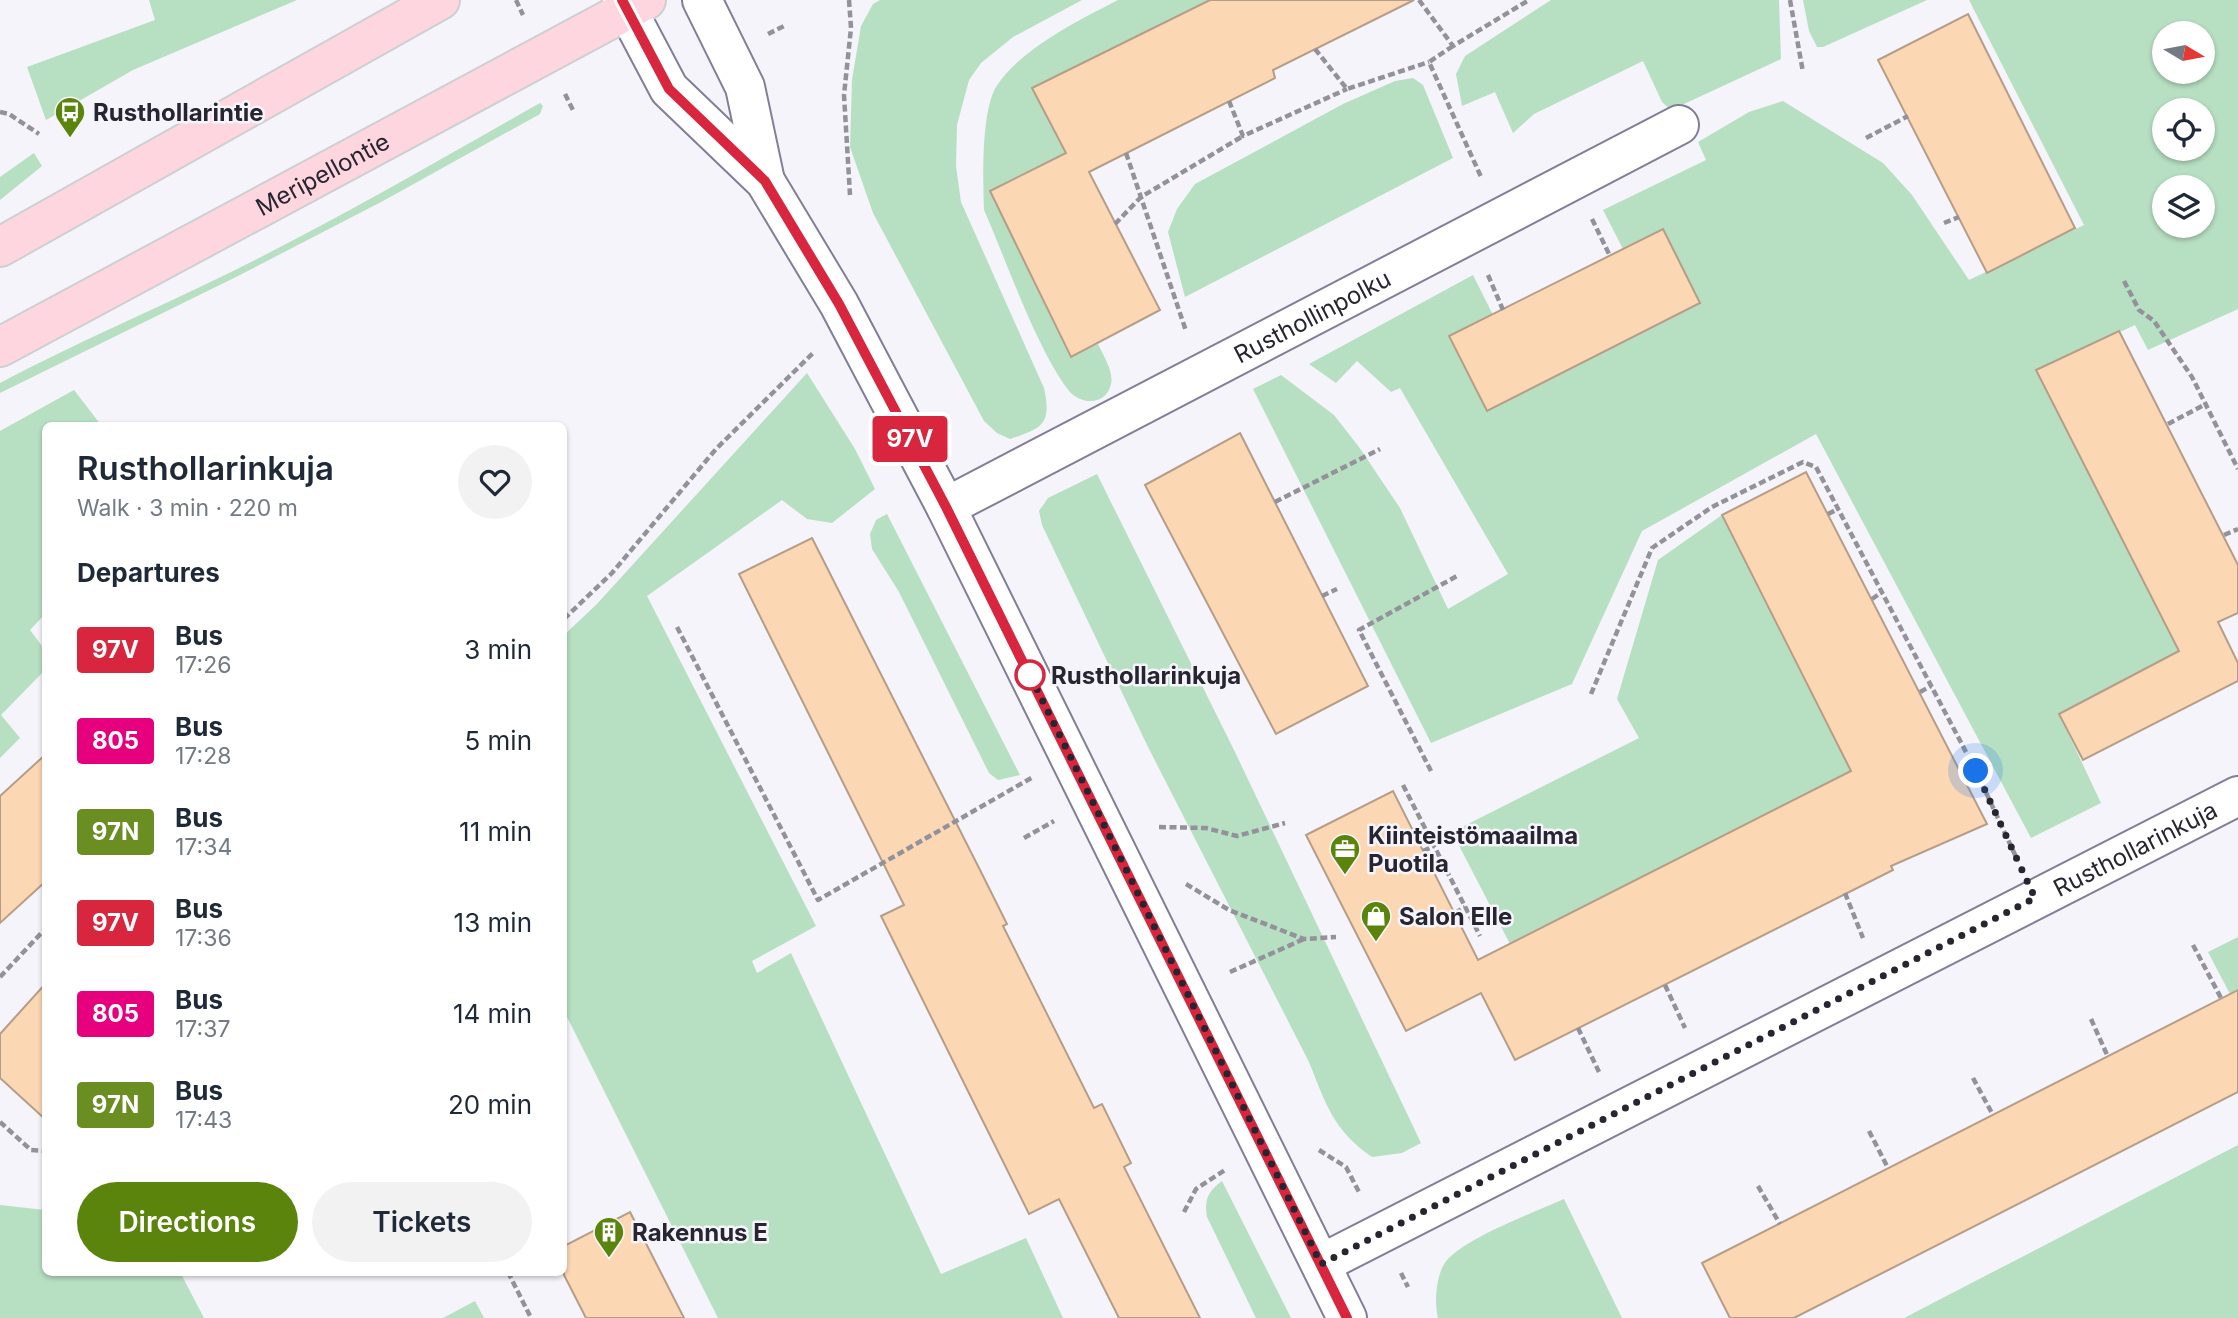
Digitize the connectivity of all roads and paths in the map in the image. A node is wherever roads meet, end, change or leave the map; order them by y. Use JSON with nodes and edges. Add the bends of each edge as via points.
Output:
{"nodes":[{"id":1,"x":440,"y":0,"type":"edge"},
{"id":2,"x":702,"y":0,"type":"edge"},
{"id":3,"x":849,"y":0,"type":"edge"},
{"id":4,"x":1419,"y":0,"type":"edge"},
{"id":5,"x":1529,"y":0,"type":"edge"},
{"id":6,"x":1790,"y":0,"type":"edge"},
{"id":7,"x":632,"y":3,"type":"edge"},
{"id":8,"x":1453,"y":46,"type":"junction"},
{"id":9,"x":1315,"y":48,"type":"dead end"},
{"id":10,"x":1429,"y":62,"type":"junction"},
{"id":11,"x":1802,"y":72,"type":"dead end"},
{"id":12,"x":1347,"y":89,"type":"junction"},
{"id":13,"x":1229,"y":101,"type":"dead end"},
{"id":14,"x":0,"y":112,"type":"edge"},
{"id":15,"x":1908,"y":116,"type":"dead end"},
{"id":16,"x":1679,"y":125,"type":"dead end"},
{"id":17,"x":40,"y":134,"type":"dead end"},
{"id":18,"x":1243,"y":136,"type":"junction"},
{"id":19,"x":1866,"y":138,"type":"dead end"},
{"id":20,"x":1126,"y":153,"type":"dead end"},
{"id":21,"x":765,"y":181,"type":"junction"},
{"id":22,"x":850,"y":195,"type":"dead end"},
{"id":23,"x":1141,"y":197,"type":"junction"},
{"id":24,"x":1590,"y":214,"type":"dead end"},
{"id":25,"x":1959,"y":217,"type":"dead end"},
{"id":26,"x":1499,"y":218,"type":"junction"},
{"id":27,"x":1115,"y":223,"type":"dead end"},
{"id":28,"x":1944,"y":223,"type":"dead end"},
{"id":29,"x":0,"y":247,"type":"edge"},
{"id":30,"x":1610,"y":256,"type":"dead end"},
{"id":31,"x":1485,"y":268,"type":"dead end"},
{"id":32,"x":2124,"y":281,"type":"dead end"},
{"id":33,"x":1503,"y":310,"type":"dead end"},
{"id":34,"x":0,"y":347,"type":"edge"},
{"id":35,"x":814,"y":352,"type":"dead end"},
{"id":36,"x":1205,"y":372,"type":"junction"},
{"id":37,"x":2204,"y":405,"type":"junction"},
{"id":38,"x":2168,"y":424,"type":"dead end"},
{"id":39,"x":1380,"y":449,"type":"dead end"},
{"id":40,"x":2238,"y":469,"type":"edge"},
{"id":41,"x":1275,"y":502,"type":"dead end"},
{"id":42,"x":946,"y":507,"type":"junction"},
{"id":43,"x":1838,"y":509,"type":"junction"},
{"id":44,"x":1828,"y":514,"type":"dead end"},
{"id":45,"x":2238,"y":529,"type":"edge"},
{"id":46,"x":2224,"y":535,"type":"dead end"},
{"id":47,"x":1457,"y":576,"type":"dead end"},
{"id":48,"x":1337,"y":589,"type":"dead end"},
{"id":49,"x":1882,"y":592,"type":"junction"},
{"id":50,"x":1322,"y":596,"type":"dead end"},
{"id":51,"x":1872,"y":599,"type":"dead end"},
{"id":52,"x":567,"y":615,"type":"edge"},
{"id":53,"x":677,"y":627,"type":"dead end"},
{"id":54,"x":1931,"y":686,"type":"junction"},
{"id":55,"x":1920,"y":692,"type":"dead end"},
{"id":56,"x":1591,"y":694,"type":"dead end"},
{"id":57,"x":1431,"y":771,"type":"dead end"},
{"id":58,"x":1033,"y":777,"type":"dead end"},
{"id":59,"x":1404,"y":785,"type":"dead end"},
{"id":60,"x":2238,"y":796,"type":"edge"},
{"id":61,"x":1055,"y":820,"type":"dead end"},
{"id":62,"x":1285,"y":823,"type":"dead end"},
{"id":63,"x":1159,"y":827,"type":"dead end"},
{"id":64,"x":1024,"y":838,"type":"dead end"},
{"id":65,"x":1434,"y":846,"type":"junction"},
{"id":66,"x":1423,"y":851,"type":"dead end"},
{"id":67,"x":1186,"y":884,"type":"dead end"},
{"id":68,"x":1845,"y":893,"type":"dead end"},
{"id":69,"x":2035,"y":898,"type":"junction"},
{"id":70,"x":1465,"y":908,"type":"junction"},
{"id":71,"x":1455,"y":913,"type":"dead end"},
{"id":72,"x":42,"y":932,"type":"edge"},
{"id":73,"x":1480,"y":936,"type":"dead end"},
{"id":74,"x":1336,"y":937,"type":"dead end"},
{"id":75,"x":1304,"y":939,"type":"junction"},
{"id":76,"x":1863,"y":939,"type":"dead end"},
{"id":77,"x":2193,"y":944,"type":"dead end"},
{"id":78,"x":1230,"y":972,"type":"dead end"},
{"id":79,"x":0,"y":977,"type":"edge"},
{"id":80,"x":1665,"y":985,"type":"dead end"},
{"id":81,"x":2221,"y":998,"type":"dead end"},
{"id":82,"x":2091,"y":1020,"type":"dead end"},
{"id":83,"x":1578,"y":1028,"type":"dead end"},
{"id":84,"x":1685,"y":1028,"type":"dead end"},
{"id":85,"x":2108,"y":1057,"type":"dead end"},
{"id":86,"x":1599,"y":1072,"type":"dead end"},
{"id":87,"x":1973,"y":1078,"type":"dead end"},
{"id":88,"x":1993,"y":1115,"type":"dead end"},
{"id":89,"x":0,"y":1122,"type":"edge"},
{"id":90,"x":1869,"y":1130,"type":"dead end"},
{"id":91,"x":42,"y":1151,"type":"edge"},
{"id":92,"x":1232,"y":1166,"type":"dead end"},
{"id":93,"x":1888,"y":1168,"type":"dead end"},
{"id":94,"x":1758,"y":1186,"type":"dead end"},
{"id":95,"x":1184,"y":1212,"type":"dead end"},
{"id":96,"x":1780,"y":1224,"type":"dead end"},
{"id":97,"x":1321,"y":1264,"type":"junction"},
{"id":98,"x":510,"y":1276,"type":"edge"},
{"id":99,"x":531,"y":1318,"type":"edge"},
{"id":100,"x":1347,"y":1318,"type":"edge"}],
"edges":[{"from":1,"to":29,"type":"main road"},
{"from":2,"to":21,"type":"street","via":[[745,87]]},
{"from":3,"to":22,"type":"path","via":[[844,95]]},
{"from":4,"to":8,"type":"path"},
{"from":5,"to":8,"type":"path"},
{"from":6,"to":11,"type":"path"},
{"from":7,"to":21,"type":"street","via":[[669,89]]},
{"from":7,"to":34,"type":"main road","name":"Meripellontie"},
{"from":8,"to":10,"type":"path"},
{"from":9,"to":12,"type":"path"},
{"from":10,"to":12,"type":"path"},
{"from":10,"to":26,"type":"path"},
{"from":12,"to":18,"type":"path"},
{"from":13,"to":18,"type":"path"},
{"from":14,"to":17,"type":"path"},
{"from":15,"to":19,"type":"path"},
{"from":16,"to":26,"type":"street","name":"Rusthollinpolku"},
{"from":18,"to":23,"type":"path"},
{"from":20,"to":23,"type":"path"},
{"from":21,"to":42,"type":"street","via":[[839,304]]},
{"from":23,"to":27,"type":"path"},
{"from":23,"to":36,"type":"path","via":[[1178,316]]},
{"from":24,"to":30,"type":"path"},
{"from":25,"to":28,"type":"path"},
{"from":26,"to":36,"type":"street","name":"Rusthollinpolku"},
{"from":31,"to":33,"type":"path"},
{"from":32,"to":37,"type":"path","via":[[2139,310],[2154,321],[2192,377]]},
{"from":35,"to":52,"type":"path","via":[[716,449],[612,573]]},
{"from":36,"to":42,"type":"street","name":"Rusthollinpolku"},
{"from":37,"to":38,"type":"path"},
{"from":37,"to":40,"type":"path"},
{"from":39,"to":41,"type":"path"},
{"from":42,"to":97,"type":"street"},
{"from":43,"to":44,"type":"path"},
{"from":43,"to":49,"type":"path"},
{"from":43,"to":56,"type":"path","via":[[1816,467],[1803,463],[1712,508],[1652,548]]},
{"from":45,"to":46,"type":"path"},
{"from":47,"to":57,"type":"path","via":[[1359,630]]},
{"from":48,"to":50,"type":"path"},
{"from":49,"to":51,"type":"path"},
{"from":49,"to":54,"type":"path"},
{"from":53,"to":58,"type":"path","via":[[818,900]]},
{"from":54,"to":55,"type":"path"},
{"from":54,"to":69,"type":"path"},
{"from":59,"to":65,"type":"path"},
{"from":60,"to":69,"type":"street","name":"Rusthollarinkuja"},
{"from":61,"to":64,"type":"path"},
{"from":62,"to":63,"type":"path","via":[[1237,836],[1206,828]]},
{"from":65,"to":66,"type":"path"},
{"from":65,"to":70,"type":"path"},
{"from":67,"to":75,"type":"path","via":[[1229,910]]},
{"from":68,"to":76,"type":"path"},
{"from":69,"to":97,"type":"street","name":"Rusthollarinkuja"},
{"from":70,"to":71,"type":"path"},
{"from":70,"to":73,"type":"path"},
{"from":72,"to":79,"type":"path"},
{"from":74,"to":75,"type":"path"},
{"from":75,"to":78,"type":"path"},
{"from":77,"to":81,"type":"path"},
{"from":80,"to":84,"type":"path"},
{"from":82,"to":85,"type":"path"},
{"from":83,"to":86,"type":"path"},
{"from":87,"to":88,"type":"path"},
{"from":89,"to":91,"type":"path","via":[[30,1150]]},
{"from":90,"to":93,"type":"path"},
{"from":92,"to":95,"type":"path","via":[[1195,1189]]},
{"from":94,"to":96,"type":"path"},
{"from":97,"to":100,"type":"street"},
{"from":98,"to":99,"type":"path"}]}
